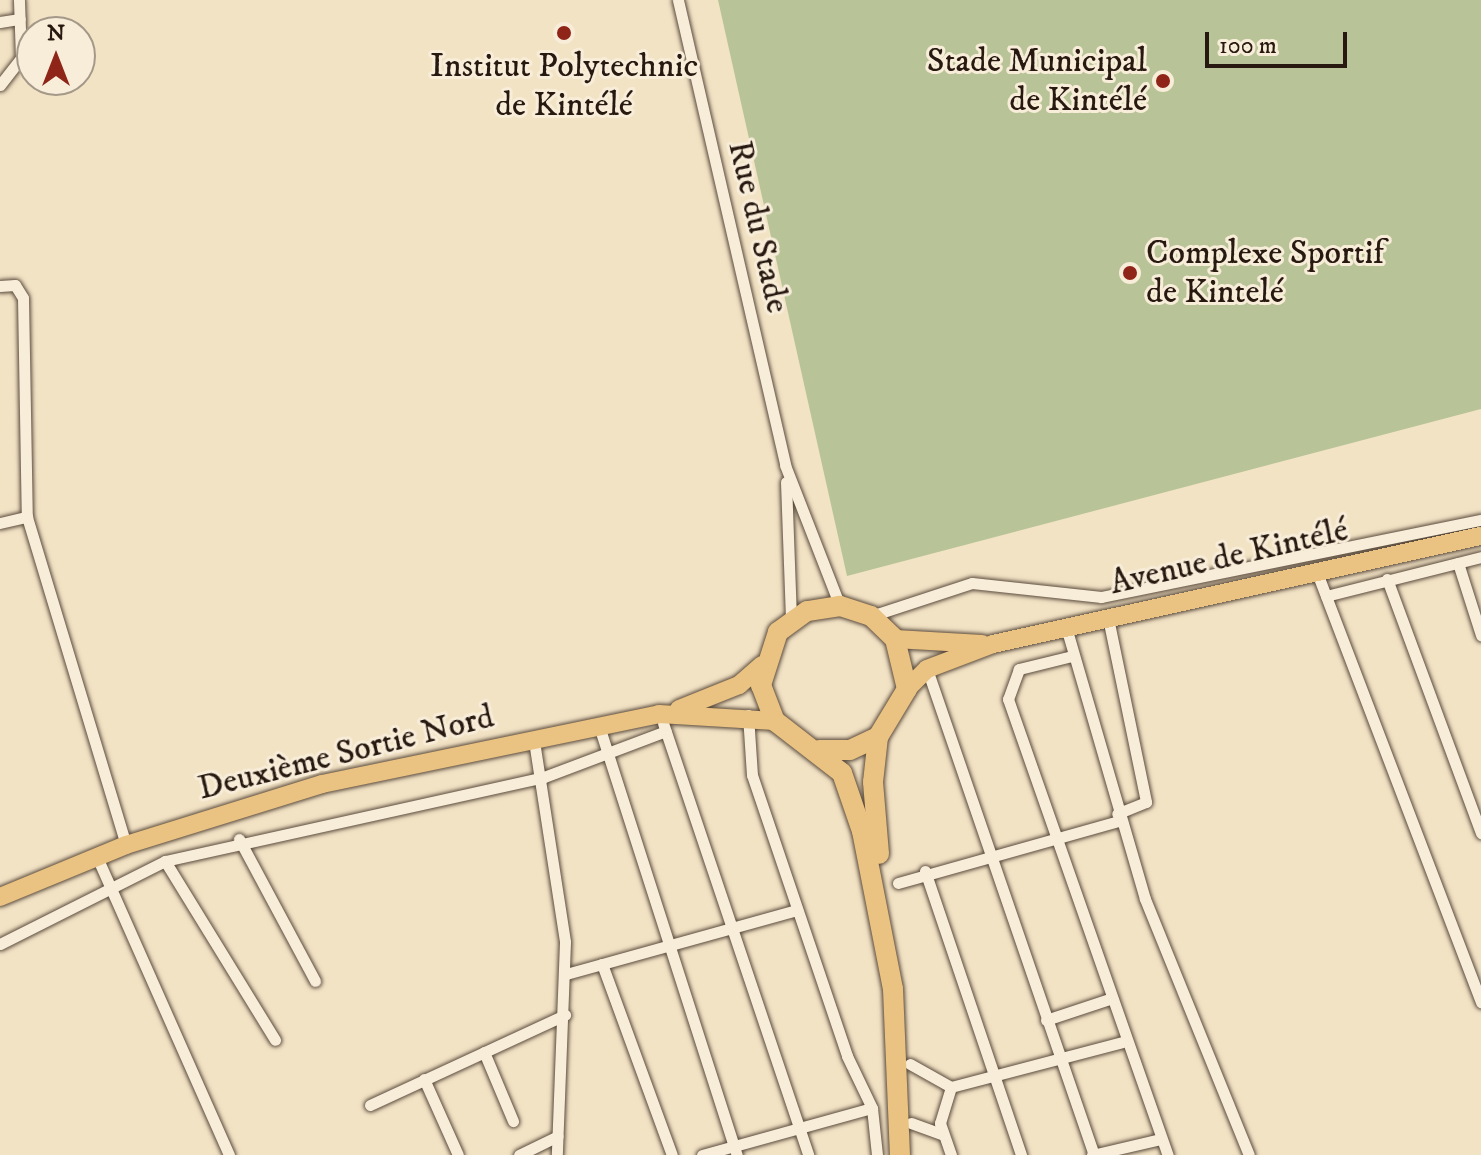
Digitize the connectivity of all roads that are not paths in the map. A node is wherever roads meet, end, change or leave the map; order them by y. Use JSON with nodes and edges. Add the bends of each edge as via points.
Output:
{"nodes":[{"id":1,"x":678,"y":0,"type":"edge"},
{"id":2,"x":16,"y":64,"type":"edge"},
{"id":3,"x":0,"y":85,"type":"edge"},
{"id":4,"x":0,"y":286,"type":"edge"},
{"id":5,"x":785,"y":465,"type":"junction"},
{"id":6,"x":27,"y":517,"type":"junction"},
{"id":7,"x":1481,"y":520,"type":"edge"},
{"id":8,"x":0,"y":523,"type":"edge"},
{"id":9,"x":1481,"y":536,"type":"edge"},
{"id":10,"x":1481,"y":557,"type":"edge"},
{"id":11,"x":1458,"y":563,"type":"junction"},
{"id":12,"x":1316,"y":570,"type":"junction"},
{"id":13,"x":1387,"y":579,"type":"junction"},
{"id":14,"x":1326,"y":596,"type":"junction"},
{"id":15,"x":840,"y":606,"type":"junction"},
{"id":16,"x":871,"y":616,"type":"junction"},
{"id":17,"x":1108,"y":618,"type":"junction"},
{"id":18,"x":791,"y":620,"type":"junction"},
{"id":19,"x":1066,"y":627,"type":"junction"},
{"id":20,"x":1481,"y":635,"type":"edge"},
{"id":21,"x":895,"y":639,"type":"junction"},
{"id":22,"x":993,"y":644,"type":"junction"},
{"id":23,"x":1072,"y":656,"type":"junction"},
{"id":24,"x":762,"y":665,"type":"junction"},
{"id":25,"x":927,"y":669,"type":"junction"},
{"id":26,"x":907,"y":689,"type":"junction"},
{"id":27,"x":748,"y":715,"type":"junction"},
{"id":28,"x":665,"y":719,"type":"junction"},
{"id":29,"x":775,"y":721,"type":"junction"},
{"id":30,"x":599,"y":726,"type":"junction"},
{"id":31,"x":878,"y":737,"type":"junction"},
{"id":32,"x":534,"y":741,"type":"junction"},
{"id":33,"x":604,"y":749,"type":"junction"},
{"id":34,"x":819,"y":750,"type":"junction"},
{"id":35,"x":544,"y":777,"type":"junction"},
{"id":36,"x":1118,"y":818,"type":"junction"},
{"id":37,"x":1481,"y":833,"type":"edge"},
{"id":38,"x":239,"y":839,"type":"junction"},
{"id":39,"x":1054,"y":840,"type":"junction"},
{"id":40,"x":126,"y":845,"type":"junction"},
{"id":41,"x":987,"y":855,"type":"junction"},
{"id":42,"x":97,"y":857,"type":"junction"},
{"id":43,"x":165,"y":861,"type":"junction"},
{"id":44,"x":925,"y":871,"type":"junction"},
{"id":45,"x":898,"y":883,"type":"dead end"},
{"id":46,"x":111,"y":886,"type":"junction"},
{"id":47,"x":0,"y":897,"type":"edge"},
{"id":48,"x":797,"y":910,"type":"junction"},
{"id":49,"x":732,"y":927,"type":"junction"},
{"id":50,"x":0,"y":944,"type":"edge"},
{"id":51,"x":667,"y":946,"type":"junction"},
{"id":52,"x":602,"y":964,"type":"junction"},
{"id":53,"x":566,"y":974,"type":"junction"},
{"id":54,"x":315,"y":981,"type":"dead end"},
{"id":55,"x":1109,"y":999,"type":"junction"},
{"id":56,"x":1481,"y":1003,"type":"edge"},
{"id":57,"x":565,"y":1015,"type":"junction"},
{"id":58,"x":1046,"y":1020,"type":"junction"},
{"id":59,"x":275,"y":1040,"type":"dead end"},
{"id":60,"x":1122,"y":1042,"type":"junction"},
{"id":61,"x":484,"y":1052,"type":"junction"},
{"id":62,"x":1060,"y":1058,"type":"junction"},
{"id":63,"x":910,"y":1064,"type":"junction"},
{"id":64,"x":995,"y":1074,"type":"junction"},
{"id":65,"x":424,"y":1079,"type":"junction"},
{"id":66,"x":951,"y":1087,"type":"junction"},
{"id":67,"x":370,"y":1105,"type":"dead end"},
{"id":68,"x":872,"y":1108,"type":"junction"},
{"id":69,"x":513,"y":1121,"type":"dead end"},
{"id":70,"x":911,"y":1123,"type":"junction"},
{"id":71,"x":799,"y":1128,"type":"junction"},
{"id":72,"x":943,"y":1135,"type":"junction"},
{"id":73,"x":1161,"y":1139,"type":"junction"},
{"id":74,"x":560,"y":1148,"type":"edge"},
{"id":75,"x":736,"y":1151,"type":"edge"},
{"id":76,"x":229,"y":1155,"type":"edge"},
{"id":77,"x":458,"y":1155,"type":"edge"},
{"id":78,"x":519,"y":1155,"type":"edge"},
{"id":79,"x":672,"y":1155,"type":"edge"},
{"id":80,"x":702,"y":1155,"type":"edge"},
{"id":81,"x":808,"y":1155,"type":"edge"},
{"id":82,"x":877,"y":1155,"type":"edge"},
{"id":83,"x":900,"y":1155,"type":"edge"},
{"id":84,"x":911,"y":1155,"type":"edge"},
{"id":85,"x":951,"y":1155,"type":"edge"},
{"id":86,"x":1021,"y":1155,"type":"edge"},
{"id":87,"x":1095,"y":1155,"type":"edge"},
{"id":88,"x":1168,"y":1155,"type":"edge"},
{"id":89,"x":1249,"y":1155,"type":"edge"}],
"edges":[{"from":1,"to":5,"type":"street","name":"Rue du Stade"},
{"from":2,"to":3,"type":"street"},
{"from":4,"to":6,"type":"street","via":[[15,285],[23,298]]},
{"from":5,"to":15,"type":"street","name":"Rue du Stade"},
{"from":5,"to":18,"type":"street","name":"Rue du Stade"},
{"from":6,"to":8,"type":"street"},
{"from":6,"to":40,"type":"street"},
{"from":7,"to":16,"type":"street","via":[[1101,597],[972,583]]},
{"from":9,"to":12,"type":"main road","name":"Avenue de Kintélé"},
{"from":10,"to":11,"type":"street"},
{"from":11,"to":13,"type":"street"},
{"from":11,"to":20,"type":"street"},
{"from":12,"to":14,"type":"street"},
{"from":12,"to":17,"type":"main road","name":"Avenue de Kintélé"},
{"from":13,"to":14,"type":"street"},
{"from":13,"to":37,"type":"street"},
{"from":14,"to":56,"type":"street"},
{"from":15,"to":16,"type":"highway"},
{"from":15,"to":18,"type":"highway"},
{"from":16,"to":21,"type":"highway"},
{"from":17,"to":19,"type":"main road","name":"Avenue de Kintélé"},
{"from":17,"to":36,"type":"street","via":[[1146,802]]},
{"from":18,"to":24,"type":"highway"},
{"from":19,"to":22,"type":"main road","name":"Avenue de Kintélé"},
{"from":19,"to":23,"type":"street"},
{"from":21,"to":22,"type":"main road","name":"Avenue de Kintélé"},
{"from":21,"to":26,"type":"highway"},
{"from":22,"to":25,"type":"main road","name":"Avenue de Kintélé"},
{"from":23,"to":36,"type":"street"},
{"from":23,"to":39,"type":"street","via":[[1019,669],[1008,691]]},
{"from":24,"to":28,"type":"main road","name":"Deuxième Sortie Nord","via":[[739,685]]},
{"from":24,"to":29,"type":"highway"},
{"from":25,"to":26,"type":"main road","name":"Avenue de Kintélé"},
{"from":25,"to":41,"type":"street","via":[[942,697]]},
{"from":26,"to":31,"type":"highway"},
{"from":27,"to":28,"type":"main road","name":"Deuxième Sortie Nord"},
{"from":27,"to":29,"type":"main road","name":"Deuxième Sortie Nord"},
{"from":27,"to":48,"type":"street","via":[[749,761]]},
{"from":28,"to":30,"type":"main road","name":"Deuxième Sortie Nord"},
{"from":28,"to":33,"type":"street"},
{"from":28,"to":49,"type":"street"},
{"from":29,"to":34,"type":"highway"},
{"from":30,"to":32,"type":"main road","name":"Deuxième Sortie Nord"},
{"from":30,"to":33,"type":"street"},
{"from":31,"to":34,"type":"highway","via":[[850,750]]},
{"from":31,"to":63,"type":"highway","via":[[875,829]]},
{"from":32,"to":35,"type":"street"},
{"from":32,"to":40,"type":"main road","name":"Deuxième Sortie Nord","via":[[322,784]]},
{"from":33,"to":35,"type":"street"},
{"from":33,"to":51,"type":"street"},
{"from":34,"to":83,"type":"highway","via":[[845,782],[884,934],[897,1029]]},
{"from":35,"to":38,"type":"street"},
{"from":35,"to":53,"type":"street"},
{"from":36,"to":39,"type":"street"},
{"from":36,"to":89,"type":"street"},
{"from":38,"to":43,"type":"street"},
{"from":38,"to":54,"type":"street"},
{"from":39,"to":41,"type":"street"},
{"from":39,"to":55,"type":"street"},
{"from":40,"to":42,"type":"main road","name":"Deuxième Sortie Nord"},
{"from":41,"to":44,"type":"street"},
{"from":41,"to":58,"type":"street"},
{"from":42,"to":46,"type":"street"},
{"from":42,"to":47,"type":"main road","name":"Deuxième Sortie Nord"},
{"from":43,"to":46,"type":"street"},
{"from":43,"to":59,"type":"street"},
{"from":44,"to":45,"type":"street"},
{"from":44,"to":64,"type":"street"},
{"from":46,"to":50,"type":"street"},
{"from":46,"to":76,"type":"street"},
{"from":48,"to":49,"type":"street"},
{"from":48,"to":68,"type":"street"},
{"from":49,"to":51,"type":"street"},
{"from":49,"to":71,"type":"street"},
{"from":51,"to":52,"type":"street"},
{"from":51,"to":75,"type":"street"},
{"from":52,"to":53,"type":"street"},
{"from":52,"to":79,"type":"street"},
{"from":53,"to":57,"type":"street"},
{"from":55,"to":58,"type":"street"},
{"from":55,"to":60,"type":"street"},
{"from":57,"to":61,"type":"street"},
{"from":57,"to":74,"type":"street"},
{"from":58,"to":62,"type":"street"},
{"from":60,"to":62,"type":"street"},
{"from":60,"to":73,"type":"street"},
{"from":61,"to":65,"type":"street"},
{"from":61,"to":69,"type":"street"},
{"from":62,"to":64,"type":"street"},
{"from":62,"to":87,"type":"street"},
{"from":63,"to":66,"type":"street","via":[[938,1086]]},
{"from":63,"to":70,"type":"highway"},
{"from":64,"to":66,"type":"street"},
{"from":64,"to":86,"type":"street"},
{"from":65,"to":67,"type":"street"},
{"from":65,"to":77,"type":"street"},
{"from":66,"to":72,"type":"street","via":[[941,1112]]},
{"from":68,"to":71,"type":"street"},
{"from":68,"to":82,"type":"street"},
{"from":70,"to":72,"type":"street"},
{"from":70,"to":84,"type":"highway"},
{"from":71,"to":75,"type":"street"},
{"from":71,"to":81,"type":"street"},
{"from":72,"to":85,"type":"street"},
{"from":73,"to":87,"type":"street"},
{"from":73,"to":88,"type":"street"},
{"from":74,"to":78,"type":"street"},
{"from":75,"to":80,"type":"street"}]}
